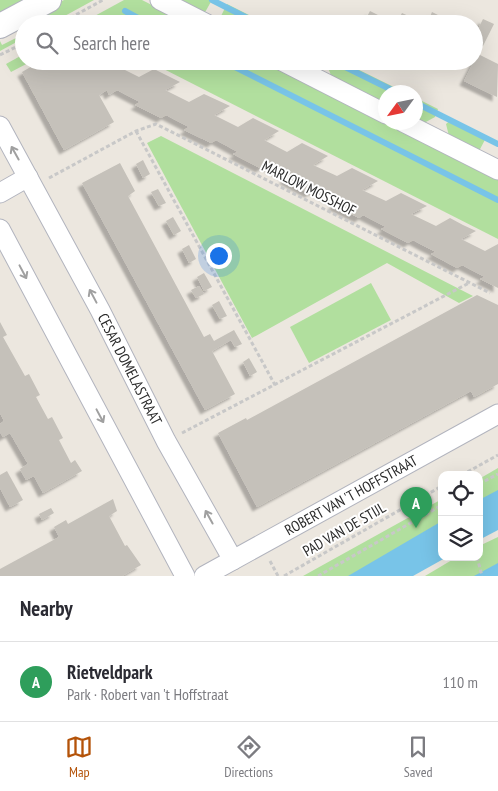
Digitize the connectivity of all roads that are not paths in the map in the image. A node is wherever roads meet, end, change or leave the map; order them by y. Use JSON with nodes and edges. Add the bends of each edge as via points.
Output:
{"nodes":[{"id":1,"x":49,"y":0,"type":"edge"},
{"id":2,"x":160,"y":0,"type":"edge"},
{"id":3,"x":21,"y":15,"type":"edge"},
{"id":4,"x":189,"y":15,"type":"edge"},
{"id":5,"x":15,"y":18,"type":"edge"},
{"id":6,"x":0,"y":26,"type":"edge"},
{"id":7,"x":300,"y":70,"type":"edge"},
{"id":8,"x":378,"y":110,"type":"edge"},
{"id":9,"x":0,"y":126,"type":"edge"},
{"id":10,"x":419,"y":130,"type":"edge"},
{"id":11,"x":498,"y":170,"type":"edge"},
{"id":12,"x":31,"y":182,"type":"junction"},
{"id":13,"x":0,"y":192,"type":"edge"},
{"id":14,"x":0,"y":229,"type":"edge"},
{"id":15,"x":498,"y":414,"type":"edge"},
{"id":16,"x":233,"y":560,"type":"junction"},
{"id":17,"x":185,"y":576,"type":"edge"},
{"id":18,"x":204,"y":576,"type":"edge"}],
"edges":[{"from":1,"to":3,"type":"street"},
{"from":2,"to":4,"type":"street"},
{"from":5,"to":6,"type":"street"},
{"from":7,"to":8,"type":"street"},
{"from":12,"to":9,"type":"street","name":"CESAR DOMELASTRAAT","one_way":true},
{"from":10,"to":11,"type":"street"},
{"from":12,"to":13,"type":"street"},
{"from":16,"to":12,"type":"street","name":"CESAR DOMELASTRAAT","one_way":true,"via":[[166,441]]},
{"from":14,"to":17,"type":"street","one_way":true},
{"from":15,"to":16,"type":"street","name":"ROBERT VAN 'T HOFFSTRAAT"},
{"from":16,"to":18,"type":"street","name":"ROBERT VAN 'T HOFFSTRAAT"}]}
